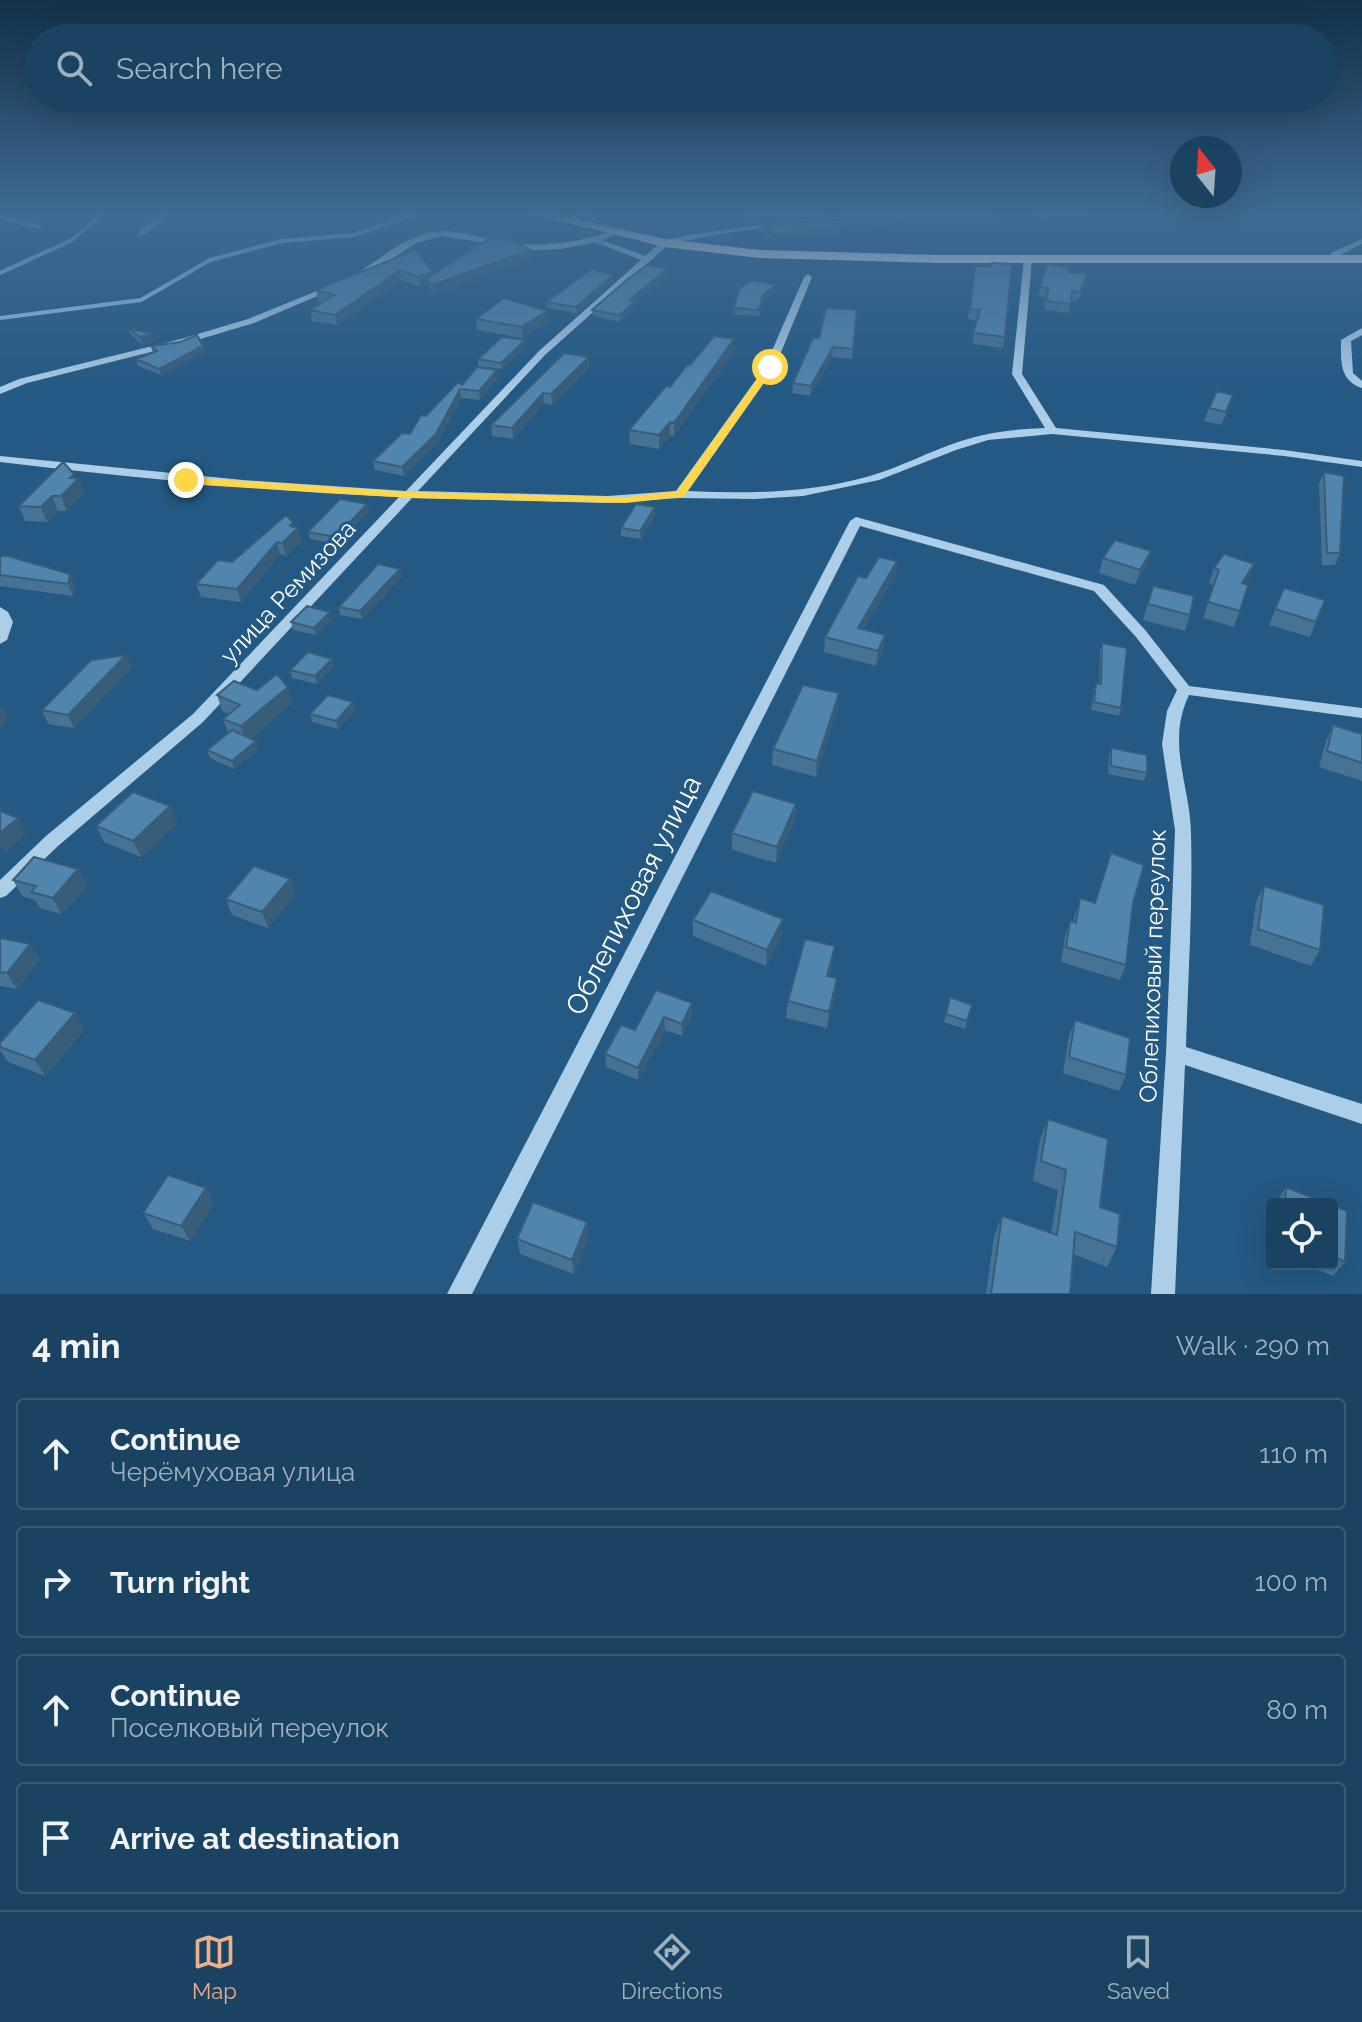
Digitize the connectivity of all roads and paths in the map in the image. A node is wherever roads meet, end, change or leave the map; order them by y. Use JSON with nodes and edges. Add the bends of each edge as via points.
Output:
{"nodes":[{"id":1,"x":361,"y":274,"type":"edge"},
{"id":2,"x":632,"y":274,"type":"edge"},
{"id":3,"x":1027,"y":274,"type":"edge"},
{"id":4,"x":808,"y":277,"type":"dead end"},
{"id":5,"x":1362,"y":331,"type":"edge"},
{"id":6,"x":1362,"y":385,"type":"edge"},
{"id":7,"x":0,"y":391,"type":"edge"},
{"id":8,"x":1052,"y":431,"type":"junction"},
{"id":9,"x":0,"y":459,"type":"edge"},
{"id":10,"x":1362,"y":464,"type":"edge"},
{"id":11,"x":680,"y":494,"type":"junction"},
{"id":12,"x":410,"y":495,"type":"junction"},
{"id":13,"x":0,"y":611,"type":"edge"},
{"id":14,"x":0,"y":640,"type":"edge"},
{"id":15,"x":1184,"y":690,"type":"junction"},
{"id":16,"x":1362,"y":713,"type":"edge"},
{"id":17,"x":0,"y":891,"type":"edge"},
{"id":18,"x":1176,"y":1053,"type":"junction"},
{"id":19,"x":1362,"y":1114,"type":"edge"},
{"id":20,"x":459,"y":1294,"type":"edge"},
{"id":21,"x":1163,"y":1294,"type":"edge"}],
"edges":[{"from":1,"to":7,"type":"street","via":[[251,321]]},
{"from":2,"to":12,"type":"street","name":"улица Ремизова","via":[[542,353]]},
{"from":3,"to":8,"type":"street","via":[[1017,374]]},
{"from":4,"to":11,"type":"street","via":[[770,367]]},
{"from":5,"to":6,"type":"street","via":[[1346,340],[1346,373]]},
{"from":8,"to":10,"type":"street"},
{"from":8,"to":11,"type":"street","via":[[980,438],[887,474],[818,492]]},
{"from":9,"to":12,"type":"street","via":[[186,480]]},
{"from":11,"to":12,"type":"street","via":[[626,500]]},
{"from":12,"to":17,"type":"street","name":"улица Ремизова","via":[[198,718]]},
{"from":13,"to":14,"type":"street","via":[[7,627]]},
{"from":15,"to":16,"type":"street"},
{"from":15,"to":18,"type":"street","name":"Облепиховый переулок","via":[[1174,711],[1170,744],[1183,830]]},
{"from":15,"to":20,"type":"street","name":"Облепиховая улица","via":[[1099,588],[856,521]]},
{"from":18,"to":19,"type":"street"},
{"from":18,"to":21,"type":"street","name":"Облепиховый переулок"}]}
